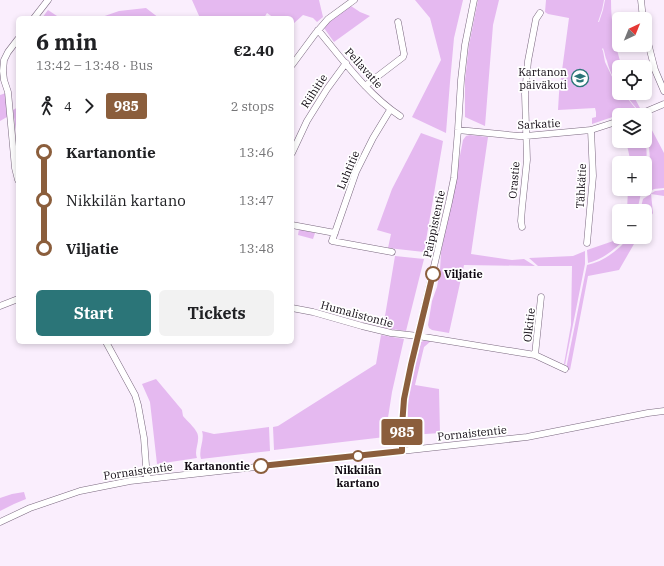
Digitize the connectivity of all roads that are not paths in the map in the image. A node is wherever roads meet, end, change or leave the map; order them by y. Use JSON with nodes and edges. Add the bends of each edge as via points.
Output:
{"nodes":[{"id":1,"x":48,"y":0,"type":"edge"},
{"id":2,"x":354,"y":0,"type":"edge"},
{"id":3,"x":474,"y":0,"type":"edge"},
{"id":4,"x":641,"y":0,"type":"edge"},
{"id":5,"x":642,"y":12,"type":"edge"},
{"id":6,"x":540,"y":13,"type":"dead end"},
{"id":7,"x":36,"y":16,"type":"edge"},
{"id":8,"x":398,"y":22,"type":"dead end"},
{"id":9,"x":318,"y":30,"type":"junction"},
{"id":10,"x":16,"y":42,"type":"edge"},
{"id":11,"x":650,"y":52,"type":"edge"},
{"id":12,"x":294,"y":62,"type":"edge"},
{"id":13,"x":346,"y":63,"type":"junction"},
{"id":14,"x":365,"y":86,"type":"junction"},
{"id":15,"x":664,"y":91,"type":"edge"},
{"id":16,"x":664,"y":104,"type":"edge"},
{"id":17,"x":652,"y":109,"type":"edge"},
{"id":18,"x":390,"y":110,"type":"junction"},
{"id":19,"x":400,"y":116,"type":"dead end"},
{"id":20,"x":612,"y":123,"type":"edge"},
{"id":21,"x":458,"y":130,"type":"junction"},
{"id":22,"x":591,"y":130,"type":"junction"},
{"id":23,"x":526,"y":136,"type":"junction"},
{"id":24,"x":294,"y":149,"type":"edge"},
{"id":25,"x":16,"y":172,"type":"edge"},
{"id":26,"x":294,"y":226,"type":"edge"},
{"id":27,"x":522,"y":227,"type":"dead end"},
{"id":28,"x":335,"y":233,"type":"junction"},
{"id":29,"x":587,"y":243,"type":"dead end"},
{"id":30,"x":392,"y":252,"type":"dead end"},
{"id":31,"x":541,"y":297,"type":"dead end"},
{"id":32,"x":16,"y":300,"type":"edge"},
{"id":33,"x":0,"y":306,"type":"edge"},
{"id":34,"x":294,"y":308,"type":"edge"},
{"id":35,"x":418,"y":336,"type":"junction"},
{"id":36,"x":107,"y":344,"type":"edge"},
{"id":37,"x":535,"y":355,"type":"junction"},
{"id":38,"x":565,"y":369,"type":"dead end"},
{"id":39,"x":664,"y":411,"type":"edge"},
{"id":40,"x":402,"y":451,"type":"junction"},
{"id":41,"x":147,"y":479,"type":"junction"},
{"id":42,"x":0,"y":522,"type":"edge"}],
"edges":[{"from":1,"to":7,"type":"street"},
{"from":2,"to":9,"type":"street","via":[[328,19]]},
{"from":3,"to":21,"type":"street","name":"Paippistentie","via":[[464,52]]},
{"from":4,"to":5,"type":"street"},
{"from":6,"to":23,"type":"street","name":"Orastie","via":[[536,20],[528,61],[525,94]]},
{"from":8,"to":14,"type":"street","via":[[403,58]]},
{"from":9,"to":12,"type":"street"},
{"from":9,"to":13,"type":"street","name":"Pellavatie"},
{"from":10,"to":25,"type":"street","via":[[4,60],[3,71],[8,92]]},
{"from":11,"to":15,"type":"street"},
{"from":13,"to":14,"type":"street","name":"Pellavatie"},
{"from":13,"to":24,"type":"street","name":"Riihitie","via":[[307,121]]},
{"from":14,"to":18,"type":"street","name":"Pellavatie"},
{"from":16,"to":17,"type":"street"},
{"from":18,"to":19,"type":"street","name":"Pellavatie"},
{"from":18,"to":28,"type":"street","name":"Luhtitie","via":[[356,172]]},
{"from":20,"to":22,"type":"street","name":"Sarkatie"},
{"from":21,"to":23,"type":"street","name":"Sarkatie"},
{"from":21,"to":35,"type":"street","name":"Paippistentie","via":[[450,202]]},
{"from":22,"to":23,"type":"street","name":"Sarkatie"},
{"from":22,"to":29,"type":"street","name":"Tähkätie","via":[[593,176]]},
{"from":23,"to":27,"type":"street","name":"Orastie","via":[[527,160]]},
{"from":26,"to":28,"type":"street"},
{"from":28,"to":30,"type":"street","name":"Luhtitie","via":[[332,241]]},
{"from":31,"to":37,"type":"street","name":"Olkitie"},
{"from":32,"to":33,"type":"street"},
{"from":34,"to":35,"type":"street","name":"Humalistontie","via":[[391,333]]},
{"from":35,"to":37,"type":"street"},
{"from":35,"to":40,"type":"street","name":"Paippistentie","via":[[404,399]]},
{"from":36,"to":41,"type":"street","via":[[138,405]]},
{"from":37,"to":38,"type":"street"},
{"from":39,"to":40,"type":"street","name":"Pornaistentie","via":[[527,437]]},
{"from":40,"to":41,"type":"street","name":"Pornaistentie"},
{"from":41,"to":42,"type":"street","name":"Pornaistentie","via":[[80,491],[30,508]]}]}
